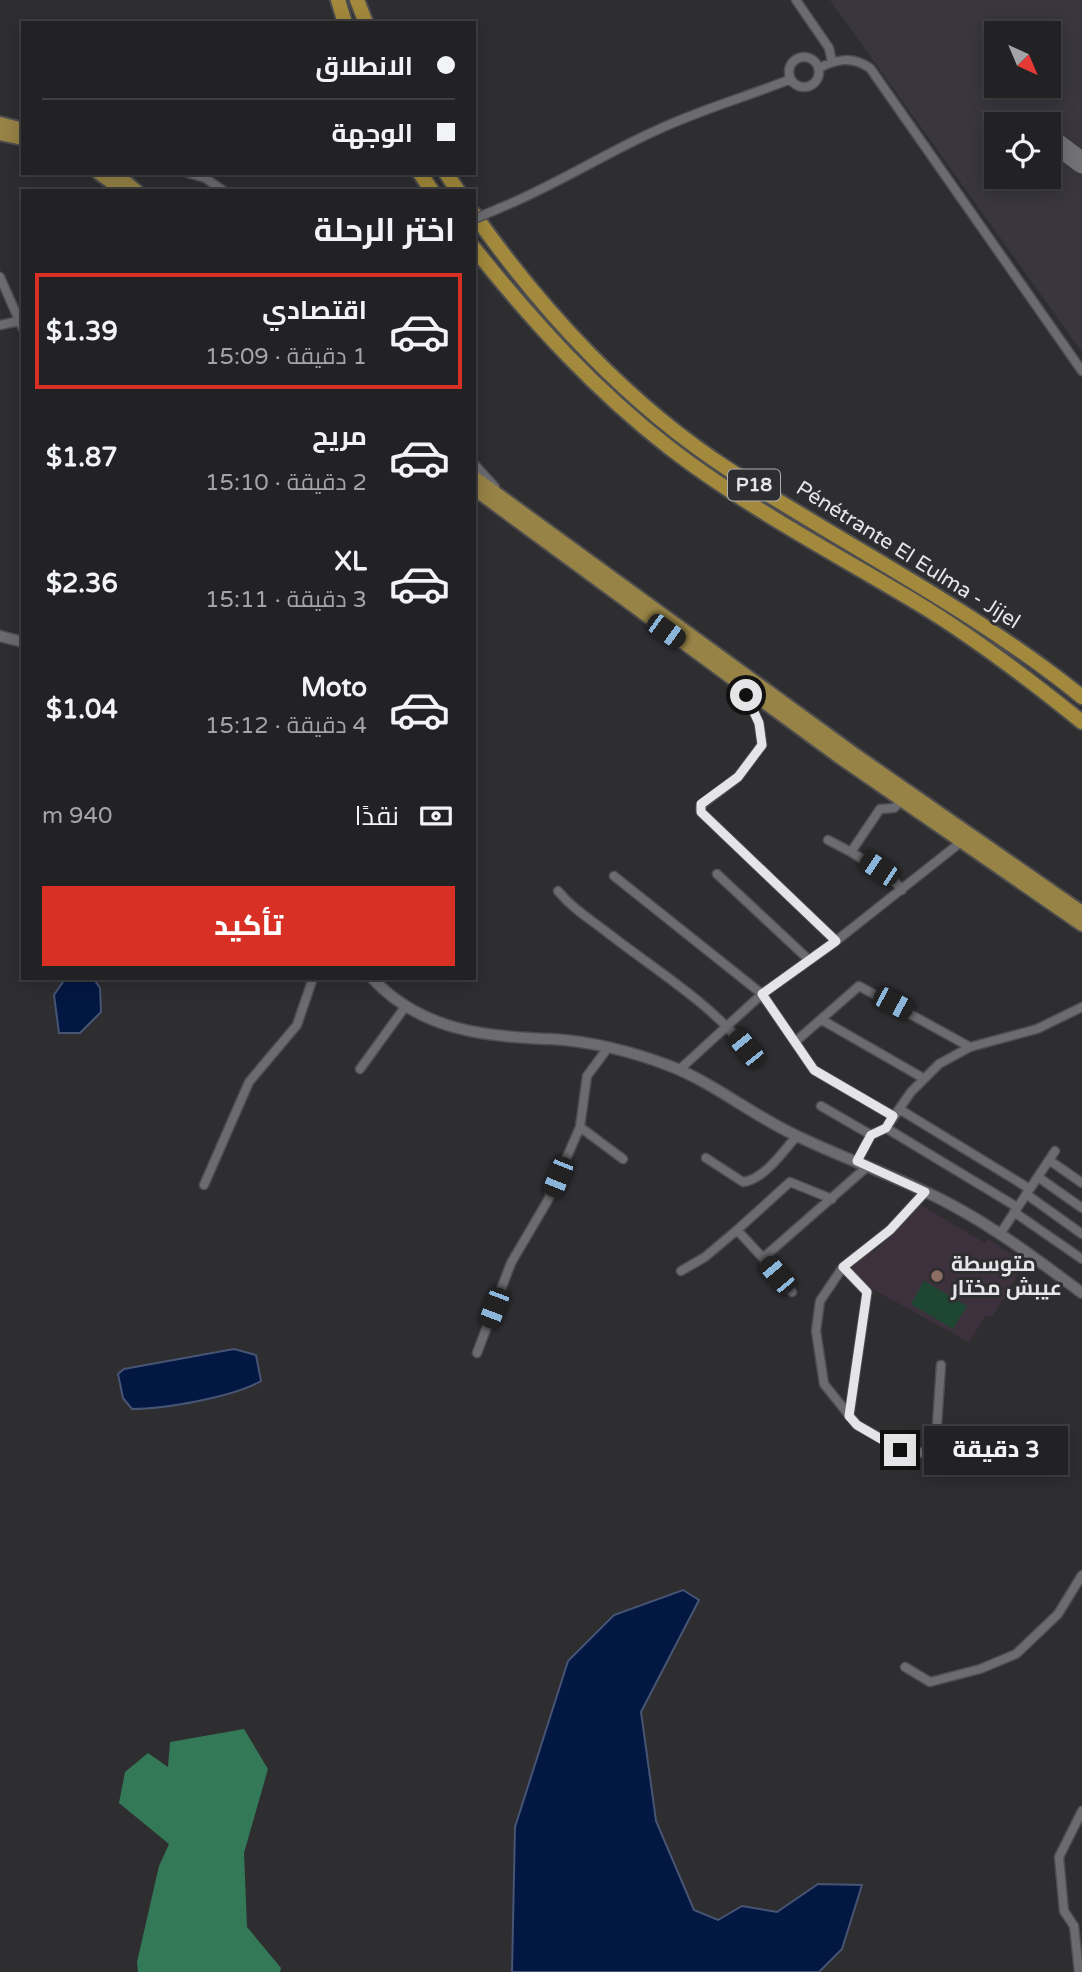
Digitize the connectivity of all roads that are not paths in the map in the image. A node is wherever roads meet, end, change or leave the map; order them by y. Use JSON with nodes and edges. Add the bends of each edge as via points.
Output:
{"nodes":[{"id":1,"x":338,"y":0,"type":"edge"},
{"id":2,"x":357,"y":0,"type":"edge"},
{"id":3,"x":796,"y":0,"type":"edge"},
{"id":4,"x":344,"y":21,"type":"edge"},
{"id":5,"x":365,"y":21,"type":"edge"},
{"id":6,"x":832,"y":62,"type":"junction"},
{"id":7,"x":818,"y":68,"type":"junction"},
{"id":8,"x":791,"y":79,"type":"junction"},
{"id":9,"x":0,"y":123,"type":"edge"},
{"id":10,"x":21,"y":128,"type":"edge"},
{"id":11,"x":0,"y":134,"type":"edge"},
{"id":12,"x":21,"y":139,"type":"edge"},
{"id":13,"x":102,"y":175,"type":"edge"},
{"id":14,"x":118,"y":175,"type":"edge"},
{"id":15,"x":195,"y":175,"type":"edge"},
{"id":16,"x":120,"y":189,"type":"edge"},
{"id":17,"x":135,"y":189,"type":"edge"},
{"id":18,"x":221,"y":189,"type":"edge"},
{"id":19,"x":476,"y":215,"type":"edge"},
{"id":20,"x":476,"y":219,"type":"edge"},
{"id":21,"x":476,"y":250,"type":"edge"},
{"id":22,"x":0,"y":277,"type":"edge"},
{"id":23,"x":0,"y":325,"type":"edge"},
{"id":24,"x":21,"y":325,"type":"edge"},
{"id":25,"x":1082,"y":371,"type":"edge"},
{"id":26,"x":476,"y":466,"type":"edge"},
{"id":27,"x":476,"y":478,"type":"edge"},
{"id":28,"x":476,"y":490,"type":"edge"},
{"id":29,"x":503,"y":498,"type":"junction"},
{"id":30,"x":0,"y":636,"type":"edge"},
{"id":31,"x":21,"y":641,"type":"edge"},
{"id":32,"x":748,"y":690,"type":"junction"},
{"id":33,"x":1082,"y":697,"type":"edge"},
{"id":34,"x":1082,"y":722,"type":"edge"},
{"id":35,"x":901,"y":801,"type":"junction"},
{"id":36,"x":828,"y":840,"type":"dead end"},
{"id":37,"x":961,"y":842,"type":"junction"},
{"id":38,"x":851,"y":852,"type":"junction"},
{"id":39,"x":717,"y":874,"type":"dead end"},
{"id":40,"x":614,"y":876,"type":"dead end"},
{"id":41,"x":902,"y":890,"type":"junction"},
{"id":42,"x":558,"y":891,"type":"dead end"},
{"id":43,"x":1082,"y":912,"type":"edge"},
{"id":44,"x":1082,"y":925,"type":"edge"},
{"id":45,"x":836,"y":941,"type":"junction"},
{"id":46,"x":808,"y":959,"type":"junction"},
{"id":47,"x":312,"y":980,"type":"edge"},
{"id":48,"x":374,"y":980,"type":"edge"},
{"id":49,"x":762,"y":994,"type":"junction"},
{"id":50,"x":1082,"y":1006,"type":"edge"},
{"id":51,"x":405,"y":1007,"type":"junction"},
{"id":52,"x":822,"y":1020,"type":"junction"},
{"id":53,"x":726,"y":1023,"type":"junction"},
{"id":54,"x":795,"y":1042,"type":"junction"},
{"id":55,"x":746,"y":1048,"type":"dead end"},
{"id":56,"x":970,"y":1048,"type":"junction"},
{"id":57,"x":607,"y":1049,"type":"junction"},
{"id":58,"x":360,"y":1069,"type":"dead end"},
{"id":59,"x":678,"y":1070,"type":"junction"},
{"id":60,"x":923,"y":1078,"type":"junction"},
{"id":61,"x":821,"y":1106,"type":"dead end"},
{"id":62,"x":896,"y":1112,"type":"junction"},
{"id":63,"x":580,"y":1127,"type":"junction"},
{"id":64,"x":886,"y":1128,"type":"junction"},
{"id":65,"x":871,"y":1135,"type":"junction"},
{"id":66,"x":797,"y":1136,"type":"junction"},
{"id":67,"x":1055,"y":1151,"type":"dead end"},
{"id":68,"x":623,"y":1158,"type":"dead end"},
{"id":69,"x":706,"y":1158,"type":"dead end"},
{"id":70,"x":1049,"y":1160,"type":"junction"},
{"id":71,"x":857,"y":1161,"type":"junction"},
{"id":72,"x":868,"y":1167,"type":"junction"},
{"id":73,"x":1038,"y":1177,"type":"junction"},
{"id":74,"x":1082,"y":1183,"type":"edge"},
{"id":75,"x":204,"y":1185,"type":"dead end"},
{"id":76,"x":1028,"y":1191,"type":"junction"},
{"id":77,"x":925,"y":1192,"type":"junction"},
{"id":78,"x":832,"y":1199,"type":"junction"},
{"id":79,"x":1082,"y":1208,"type":"edge"},
{"id":80,"x":1016,"y":1210,"type":"junction"},
{"id":81,"x":737,"y":1230,"type":"junction"},
{"id":82,"x":1000,"y":1234,"type":"junction"},
{"id":83,"x":1082,"y":1234,"type":"edge"},
{"id":84,"x":763,"y":1258,"type":"junction"},
{"id":85,"x":1082,"y":1259,"type":"edge"},
{"id":86,"x":843,"y":1267,"type":"junction"},
{"id":87,"x":681,"y":1271,"type":"dead end"},
{"id":88,"x":792,"y":1292,"type":"dead end"},
{"id":89,"x":1082,"y":1293,"type":"edge"},
{"id":90,"x":477,"y":1353,"type":"dead end"},
{"id":91,"x":942,"y":1364,"type":"dead end"},
{"id":92,"x":849,"y":1416,"type":"junction"},
{"id":93,"x":945,"y":1454,"type":"dead end"},
{"id":94,"x":935,"y":1455,"type":"junction"},
{"id":95,"x":1082,"y":1574,"type":"edge"},
{"id":96,"x":905,"y":1667,"type":"dead end"},
{"id":97,"x":1082,"y":1811,"type":"edge"},
{"id":98,"x":1079,"y":1972,"type":"edge"}],
"edges":[{"from":1,"to":4,"type":"highway"},
{"from":2,"to":5,"type":"highway"},
{"from":3,"to":6,"type":"street","via":[[830,48]]},
{"from":6,"to":7,"type":"street"},
{"from":6,"to":25,"type":"street","via":[[850,60],[870,68]]},
{"from":7,"to":8,"type":"street","via":[[818,78],[811,85],[797,85]]},
{"from":7,"to":8,"type":"street","via":[[813,60],[799,59],[792,65]]},
{"from":8,"to":19,"type":"street","bridge":true,"via":[[684,117],[551,187]]},
{"from":9,"to":10,"type":"highway"},
{"from":11,"to":12,"type":"highway"},
{"from":13,"to":16,"type":"highway"},
{"from":14,"to":17,"type":"highway"},
{"from":15,"to":18,"type":"street"},
{"from":20,"to":33,"type":"highway","name":"Pénétrante El Eulma - Jijel","number":"P18","via":[[581,344],[680,434],[730,470],[969,615]]},
{"from":21,"to":34,"type":"highway","name":"Pénétrante El Eulma - Jijel","number":"P18","via":[[570,361],[672,450],[922,606]]},
{"from":22,"to":24,"type":"street"},
{"from":23,"to":24,"type":"street"},
{"from":26,"to":29,"type":"street"},
{"from":27,"to":29,"type":"highway"},
{"from":28,"to":32,"type":"highway"},
{"from":29,"to":43,"type":"highway","via":[[856,755]]},
{"from":30,"to":31,"type":"street"},
{"from":32,"to":35,"type":"highway"},
{"from":32,"to":45,"type":"street","via":[[762,745],[738,777],[701,804],[701,812]]},
{"from":35,"to":37,"type":"highway"},
{"from":35,"to":38,"type":"street","via":[[894,808],[880,809]]},
{"from":36,"to":38,"type":"street"},
{"from":37,"to":41,"type":"street"},
{"from":37,"to":44,"type":"highway"},
{"from":38,"to":41,"type":"street","via":[[891,877]]},
{"from":39,"to":46,"type":"street"},
{"from":40,"to":49,"type":"street"},
{"from":41,"to":45,"type":"street"},
{"from":42,"to":53,"type":"street","via":[[565,901]]},
{"from":45,"to":46,"type":"street"},
{"from":46,"to":49,"type":"street"},
{"from":47,"to":75,"type":"street","via":[[297,1025],[249,1082]]},
{"from":48,"to":51,"type":"street"},
{"from":49,"to":53,"type":"street"},
{"from":49,"to":54,"type":"street"},
{"from":50,"to":56,"type":"street","via":[[1037,1029]]},
{"from":51,"to":57,"type":"street","via":[[422,1018],[487,1036],[552,1039]]},
{"from":51,"to":58,"type":"street"},
{"from":52,"to":54,"type":"street"},
{"from":52,"to":56,"type":"street","via":[[859,986]]},
{"from":52,"to":60,"type":"street"},
{"from":53,"to":55,"type":"street"},
{"from":53,"to":59,"type":"street"},
{"from":54,"to":62,"type":"street","via":[[814,1070]]},
{"from":56,"to":60,"type":"street"},
{"from":57,"to":59,"type":"street"},
{"from":57,"to":63,"type":"street","via":[[587,1076]]},
{"from":59,"to":66,"type":"street"},
{"from":60,"to":62,"type":"street"},
{"from":61,"to":65,"type":"street"},
{"from":62,"to":64,"type":"street"},
{"from":62,"to":76,"type":"street"},
{"from":63,"to":68,"type":"street"},
{"from":63,"to":90,"type":"street","via":[[548,1200],[511,1263]]},
{"from":64,"to":65,"type":"street"},
{"from":64,"to":80,"type":"street"},
{"from":65,"to":71,"type":"street"},
{"from":66,"to":69,"type":"street","via":[[751,1181],[743,1182]]},
{"from":66,"to":71,"type":"street"},
{"from":67,"to":70,"type":"street"},
{"from":70,"to":73,"type":"street"},
{"from":70,"to":74,"type":"street"},
{"from":71,"to":72,"type":"street"},
{"from":72,"to":77,"type":"street"},
{"from":72,"to":78,"type":"street"},
{"from":73,"to":76,"type":"street"},
{"from":73,"to":79,"type":"street"},
{"from":76,"to":80,"type":"street"},
{"from":76,"to":83,"type":"street"},
{"from":77,"to":82,"type":"street"},
{"from":77,"to":86,"type":"street","via":[[890,1230]]},
{"from":78,"to":81,"type":"street","via":[[790,1182]]},
{"from":78,"to":84,"type":"street"},
{"from":80,"to":82,"type":"street"},
{"from":80,"to":85,"type":"street"},
{"from":81,"to":84,"type":"street"},
{"from":81,"to":87,"type":"street"},
{"from":82,"to":89,"type":"street"},
{"from":84,"to":88,"type":"street"},
{"from":86,"to":92,"type":"street","via":[[867,1292]]},
{"from":86,"to":92,"type":"street","via":[[820,1301],[816,1331],[824,1384]]},
{"from":91,"to":94,"type":"street"},
{"from":92,"to":94,"type":"street","via":[[900,1450]]},
{"from":93,"to":94,"type":"street"},
{"from":95,"to":96,"type":"street","via":[[1058,1614],[1008,1659],[930,1682]]},
{"from":97,"to":98,"type":"street","via":[[1059,1857],[1064,1911],[1074,1926]]}]}
